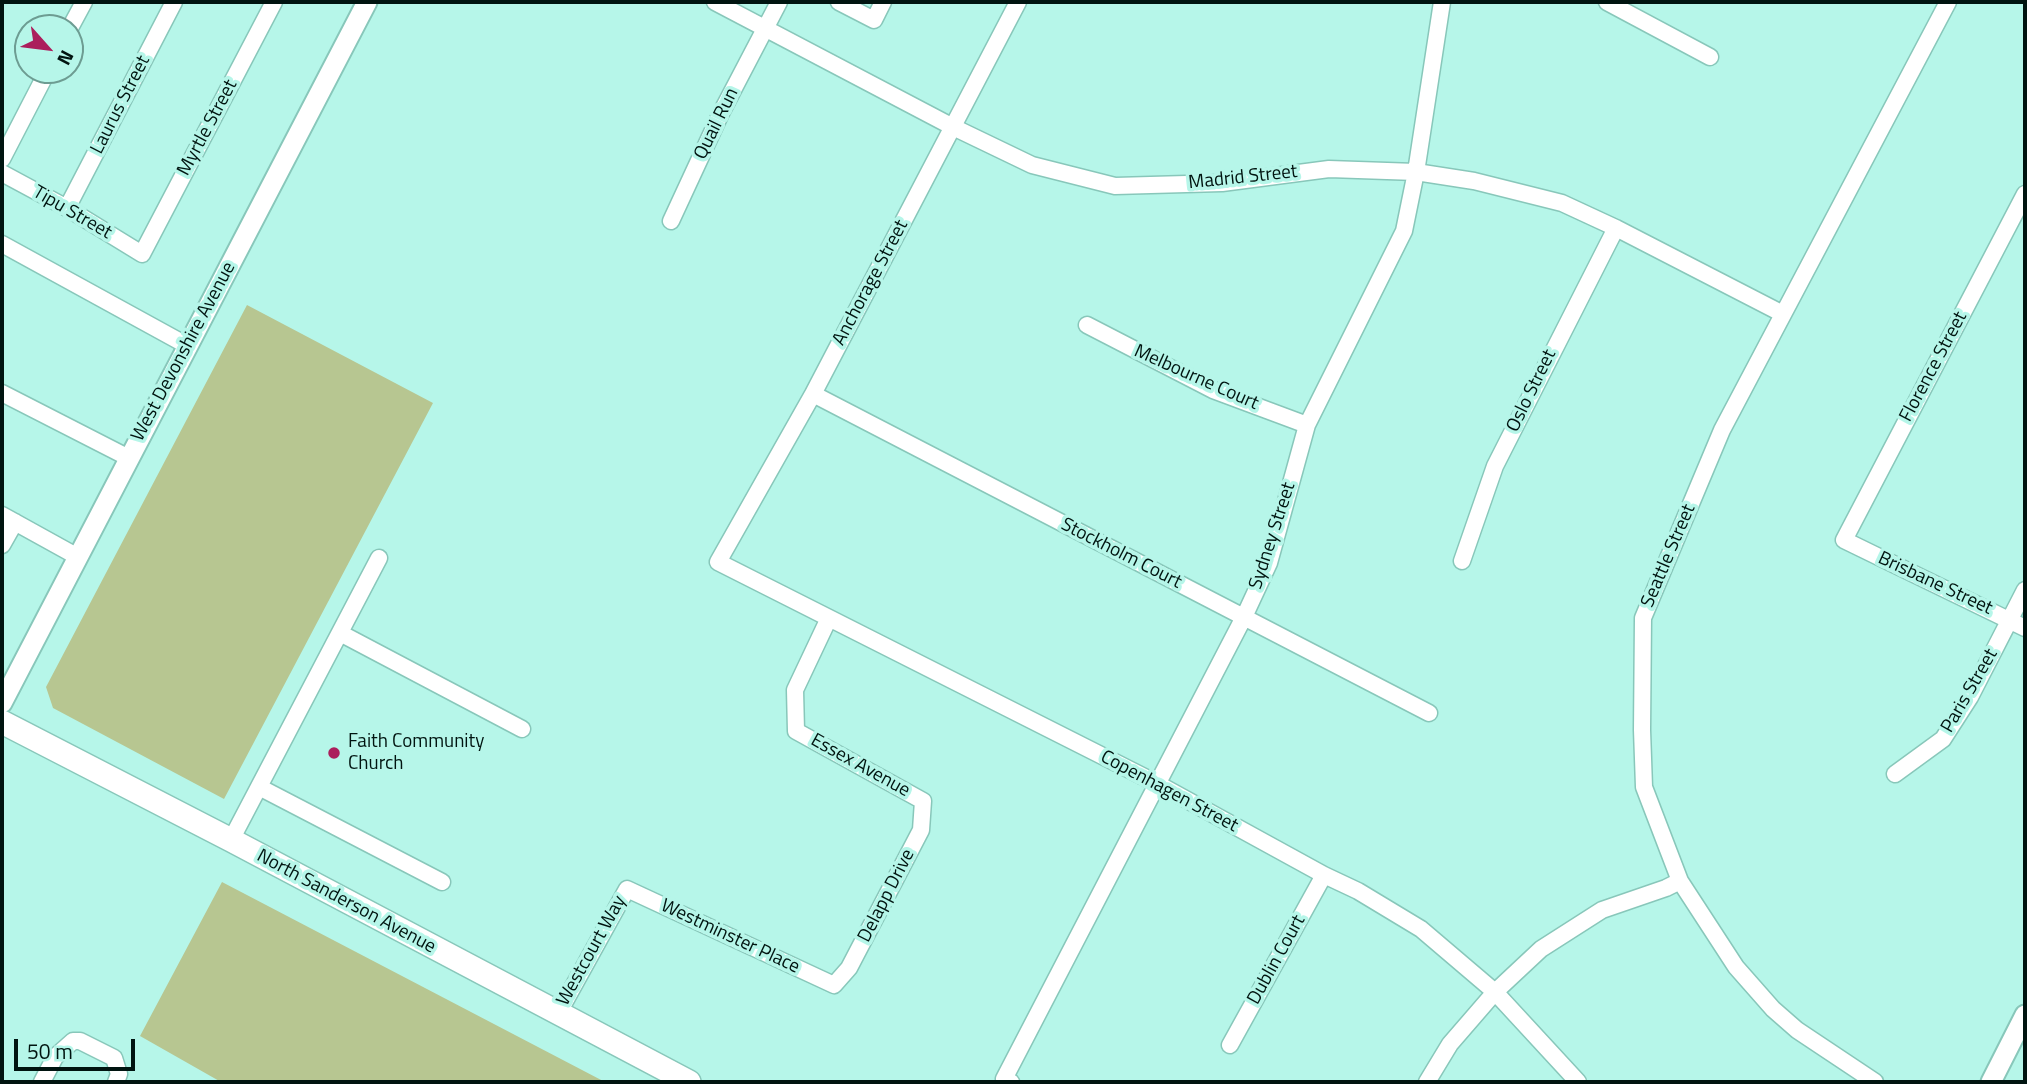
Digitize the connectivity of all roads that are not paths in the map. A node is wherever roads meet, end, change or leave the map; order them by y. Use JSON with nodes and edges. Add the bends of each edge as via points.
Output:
{"nodes":[{"id":1,"x":174,"y":2,"type":"edge"},
{"id":2,"x":274,"y":2,"type":"edge"},
{"id":3,"x":367,"y":2,"type":"edge"},
{"id":4,"x":715,"y":2,"type":"edge"},
{"id":5,"x":779,"y":2,"type":"edge"},
{"id":6,"x":839,"y":2,"type":"edge"},
{"id":7,"x":883,"y":2,"type":"edge"},
{"id":8,"x":1017,"y":2,"type":"edge"},
{"id":9,"x":1442,"y":2,"type":"edge"},
{"id":10,"x":1606,"y":2,"type":"edge"},
{"id":11,"x":1948,"y":2,"type":"edge"},
{"id":12,"x":765,"y":28,"type":"junction"},
{"id":13,"x":1710,"y":57,"type":"dead end"},
{"id":14,"x":41,"y":84,"type":"edge"},
{"id":15,"x":953,"y":127,"type":"junction"},
{"id":16,"x":2,"y":159,"type":"edge"},
{"id":17,"x":1416,"y":172,"type":"junction"},
{"id":18,"x":2,"y":173,"type":"edge"},
{"id":19,"x":2025,"y":194,"type":"edge"},
{"id":20,"x":67,"y":208,"type":"junction"},
{"id":21,"x":671,"y":221,"type":"dead end"},
{"id":22,"x":1616,"y":228,"type":"junction"},
{"id":23,"x":2,"y":244,"type":"edge"},
{"id":24,"x":142,"y":254,"type":"joint"},
{"id":25,"x":1783,"y":314,"type":"junction"},
{"id":26,"x":1087,"y":326,"type":"dead end"},
{"id":27,"x":188,"y":346,"type":"junction"},
{"id":28,"x":2,"y":393,"type":"edge"},
{"id":29,"x":813,"y":394,"type":"junction"},
{"id":30,"x":1307,"y":425,"type":"junction"},
{"id":31,"x":129,"y":458,"type":"junction"},
{"id":32,"x":8,"y":518,"type":"edge"},
{"id":33,"x":1844,"y":540,"type":"joint"},
{"id":34,"x":2,"y":545,"type":"edge"},
{"id":35,"x":78,"y":557,"type":"junction"},
{"id":36,"x":379,"y":558,"type":"dead end"},
{"id":37,"x":1462,"y":561,"type":"dead end"},
{"id":38,"x":718,"y":562,"type":"joint"},
{"id":39,"x":2025,"y":590,"type":"edge"},
{"id":40,"x":1244,"y":617,"type":"junction"},
{"id":41,"x":829,"y":618,"type":"junction"},
{"id":42,"x":2010,"y":620,"type":"junction"},
{"id":43,"x":2025,"y":628,"type":"edge"},
{"id":44,"x":340,"y":633,"type":"junction"},
{"id":45,"x":2,"y":703,"type":"edge"},
{"id":46,"x":1429,"y":713,"type":"dead end"},
{"id":47,"x":2,"y":722,"type":"edge"},
{"id":48,"x":523,"y":729,"type":"dead end"},
{"id":49,"x":1895,"y":774,"type":"dead end"},
{"id":50,"x":1158,"y":784,"type":"junction"},
{"id":51,"x":259,"y":787,"type":"junction"},
{"id":52,"x":923,"y":801,"type":"joint"},
{"id":53,"x":230,"y":840,"type":"junction"},
{"id":54,"x":1324,"y":875,"type":"junction"},
{"id":55,"x":1680,"y":881,"type":"junction"},
{"id":56,"x":443,"y":882,"type":"dead end"},
{"id":57,"x":627,"y":889,"type":"joint"},
{"id":58,"x":834,"y":985,"type":"joint"},
{"id":59,"x":1495,"y":992,"type":"junction"},
{"id":60,"x":558,"y":1014,"type":"junction"},
{"id":61,"x":2025,"y":1015,"type":"edge"},
{"id":62,"x":1230,"y":1045,"type":"dead end"},
{"id":63,"x":1008,"y":1080,"type":"edge"},
{"id":64,"x":42,"y":1082,"type":"edge"},
{"id":65,"x":116,"y":1082,"type":"edge"},
{"id":66,"x":689,"y":1082,"type":"edge"},
{"id":67,"x":1427,"y":1082,"type":"edge"},
{"id":68,"x":1578,"y":1082,"type":"edge"},
{"id":69,"x":1875,"y":1082,"type":"edge"},
{"id":70,"x":1991,"y":1082,"type":"edge"}],
"edges":[{"from":1,"to":20,"type":"street","name":"Laurus Street"},
{"from":2,"to":24,"type":"street","name":"Myrtle Street"},
{"from":3,"to":27,"type":"main road","name":"West Devonshire Avenue"},
{"from":4,"to":12,"type":"street","name":"Madrid Street"},
{"from":5,"to":12,"type":"street","name":"Quail Run"},
{"from":6,"to":7,"type":"street","via":[[874,20]]},
{"from":8,"to":15,"type":"street","name":"Anchorage Street"},
{"from":9,"to":17,"type":"street","name":"Sydney Street"},
{"from":10,"to":13,"type":"street"},
{"from":11,"to":25,"type":"street","name":"Seattle Street"},
{"from":12,"to":15,"type":"street","name":"Madrid Street"},
{"from":12,"to":21,"type":"street","name":"Quail Run"},
{"from":14,"to":16,"type":"street"},
{"from":15,"to":17,"type":"street","name":"Madrid Street","via":[[1032,164],[1115,186],[1222,183],[1329,169]]},
{"from":15,"to":29,"type":"street","name":"Anchorage Street"},
{"from":17,"to":22,"type":"street","name":"Madrid Street","via":[[1562,203]]},
{"from":17,"to":30,"type":"street","name":"Sydney Street","via":[[1404,230]]},
{"from":18,"to":20,"type":"street","name":"Tipu Street"},
{"from":19,"to":33,"type":"street","name":"Florence Street"},
{"from":20,"to":24,"type":"street","name":"Tipu Street"},
{"from":22,"to":25,"type":"street","name":"Madrid Street"},
{"from":22,"to":37,"type":"street","name":"Oslo Street","via":[[1496,466]]},
{"from":23,"to":27,"type":"street"},
{"from":25,"to":55,"type":"street","name":"Seattle Street","via":[[1722,430],[1643,618],[1644,787]]},
{"from":26,"to":30,"type":"street","name":"Melbourne Court","via":[[1213,390]]},
{"from":27,"to":31,"type":"main road","name":"West Devonshire Avenue"},
{"from":28,"to":31,"type":"street"},
{"from":29,"to":38,"type":"street","name":"Anchorage Street"},
{"from":29,"to":40,"type":"street","name":"Stockholm Court"},
{"from":30,"to":40,"type":"street","name":"Sydney Street","via":[[1269,563]]},
{"from":31,"to":35,"type":"main road","name":"West Devonshire Avenue"},
{"from":32,"to":34,"type":"street"},
{"from":32,"to":35,"type":"street"},
{"from":33,"to":42,"type":"street","name":"Brisbane Street"},
{"from":35,"to":45,"type":"main road","name":"West Devonshire Avenue"},
{"from":36,"to":44,"type":"street"},
{"from":38,"to":41,"type":"street","name":"Copenhagen Street"},
{"from":39,"to":42,"type":"street","name":"Paris Street"},
{"from":40,"to":46,"type":"street","name":"Stockholm Court"},
{"from":40,"to":50,"type":"street","name":"Sydney Street"},
{"from":41,"to":50,"type":"street","name":"Copenhagen Street"},
{"from":41,"to":52,"type":"street","name":"Essex Avenue","via":[[794,690],[796,731]]},
{"from":42,"to":43,"type":"street","name":"Brisbane Street"},
{"from":42,"to":49,"type":"street","name":"Paris Street","via":[[1943,739]]},
{"from":44,"to":48,"type":"street"},
{"from":44,"to":51,"type":"street"},
{"from":47,"to":53,"type":"highway","name":"North Sanderson Avenue"},
{"from":50,"to":54,"type":"street","name":"Copenhagen Street"},
{"from":50,"to":63,"type":"street","name":"Sydney Street"},
{"from":51,"to":53,"type":"street"},
{"from":51,"to":56,"type":"street"},
{"from":52,"to":58,"type":"street","name":"Delapp Drive","via":[[921,830],[849,968]]},
{"from":53,"to":60,"type":"highway","name":"North Sanderson Avenue"},
{"from":54,"to":59,"type":"street","name":"Copenhagen Street","via":[[1421,929]]},
{"from":54,"to":62,"type":"street","name":"Dublin Court"},
{"from":55,"to":59,"type":"street","via":[[1602,909],[1542,949]]},
{"from":55,"to":69,"type":"street","name":"Seattle Street","via":[[1736,967],[1773,1009]]},
{"from":57,"to":58,"type":"street","name":"Westminster Place"},
{"from":57,"to":60,"type":"street","name":"Westcourt Way"},
{"from":59,"to":67,"type":"street","via":[[1450,1044]]},
{"from":59,"to":68,"type":"street","name":"Copenhagen Street"},
{"from":60,"to":66,"type":"highway","name":"North Sanderson Avenue"},
{"from":61,"to":70,"type":"main road"},
{"from":64,"to":65,"type":"street","via":[[55,1057],[80,1041],[114,1058],[119,1074]]}]}
